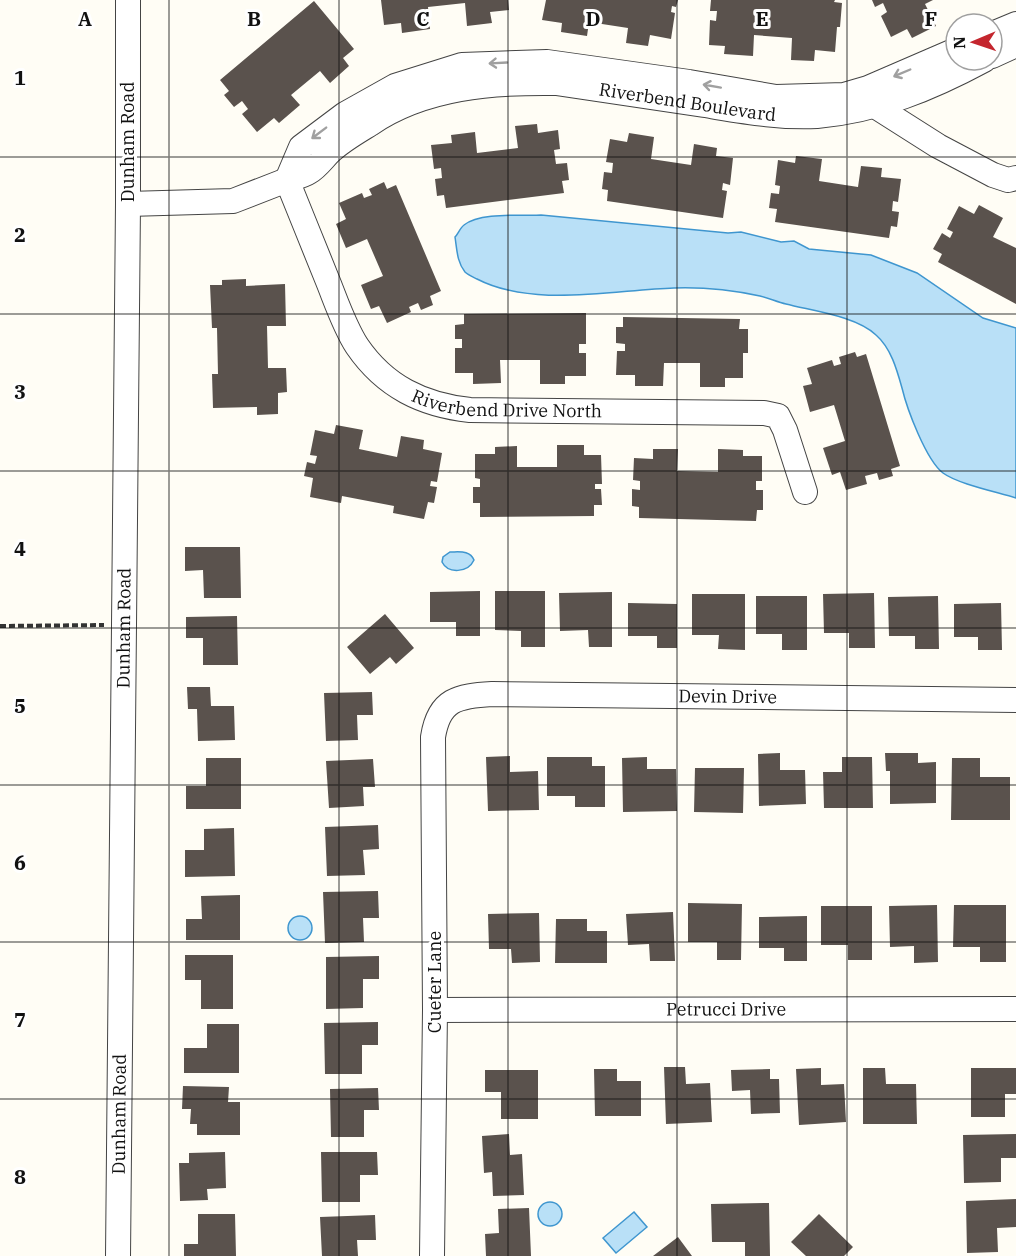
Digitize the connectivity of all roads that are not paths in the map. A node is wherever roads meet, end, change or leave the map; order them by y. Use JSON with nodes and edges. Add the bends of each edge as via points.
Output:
{"nodes":[{"id":1,"x":128,"y":0,"type":"edge"},
{"id":2,"x":944,"y":55,"type":"edge"},
{"id":3,"x":962,"y":72,"type":"edge"},
{"id":4,"x":846,"y":103,"type":"junction"},
{"id":5,"x":875,"y":106,"type":"junction"},
{"id":6,"x":1016,"y":178,"type":"edge"},
{"id":7,"x":287,"y":180,"type":"junction"},
{"id":8,"x":128,"y":204,"type":"junction"},
{"id":9,"x":805,"y":492,"type":"dead end"},
{"id":10,"x":1016,"y":700,"type":"edge"},
{"id":11,"x":442,"y":709,"type":"joint"},
{"id":12,"x":1016,"y":1009,"type":"edge"},
{"id":13,"x":435,"y":1010,"type":"junction"},
{"id":14,"x":118,"y":1256,"type":"edge"},
{"id":15,"x":432,"y":1256,"type":"edge"}],
"edges":[{"from":1,"to":8,"type":"street","name":"Dunham Road"},
{"from":2,"to":4,"type":"street","name":"Riverbend Boulevard","one_way":true,"via":[[868,88]]},
{"from":3,"to":5,"type":"street","name":"Riverbend Boulevard"},
{"from":4,"to":5,"type":"street","name":"Riverbend Boulevard"},
{"from":4,"to":7,"type":"street","name":"Riverbend Boulevard","via":[[776,97],[547,62],[527,72],[462,65],[394,86],[345,114],[301,147]]},
{"from":5,"to":6,"type":"street","via":[[993,175],[1008,180]]},
{"from":7,"to":8,"type":"street","via":[[232,201]]},
{"from":7,"to":9,"type":"street","name":"Riverbend Drive North","via":[[357,345],[374,368],[397,386],[422,400],[470,410],[778,416]]},
{"from":8,"to":14,"type":"street","name":"Dunham Road"},
{"from":10,"to":11,"type":"street","name":"Devin Drive","via":[[492,694],[458,698]]},
{"from":11,"to":13,"type":"street","name":"Cueter Lane","via":[[433,736]]},
{"from":12,"to":13,"type":"street","name":"Petrucci Drive"},
{"from":13,"to":15,"type":"street","name":"Cueter Lane"}]}
